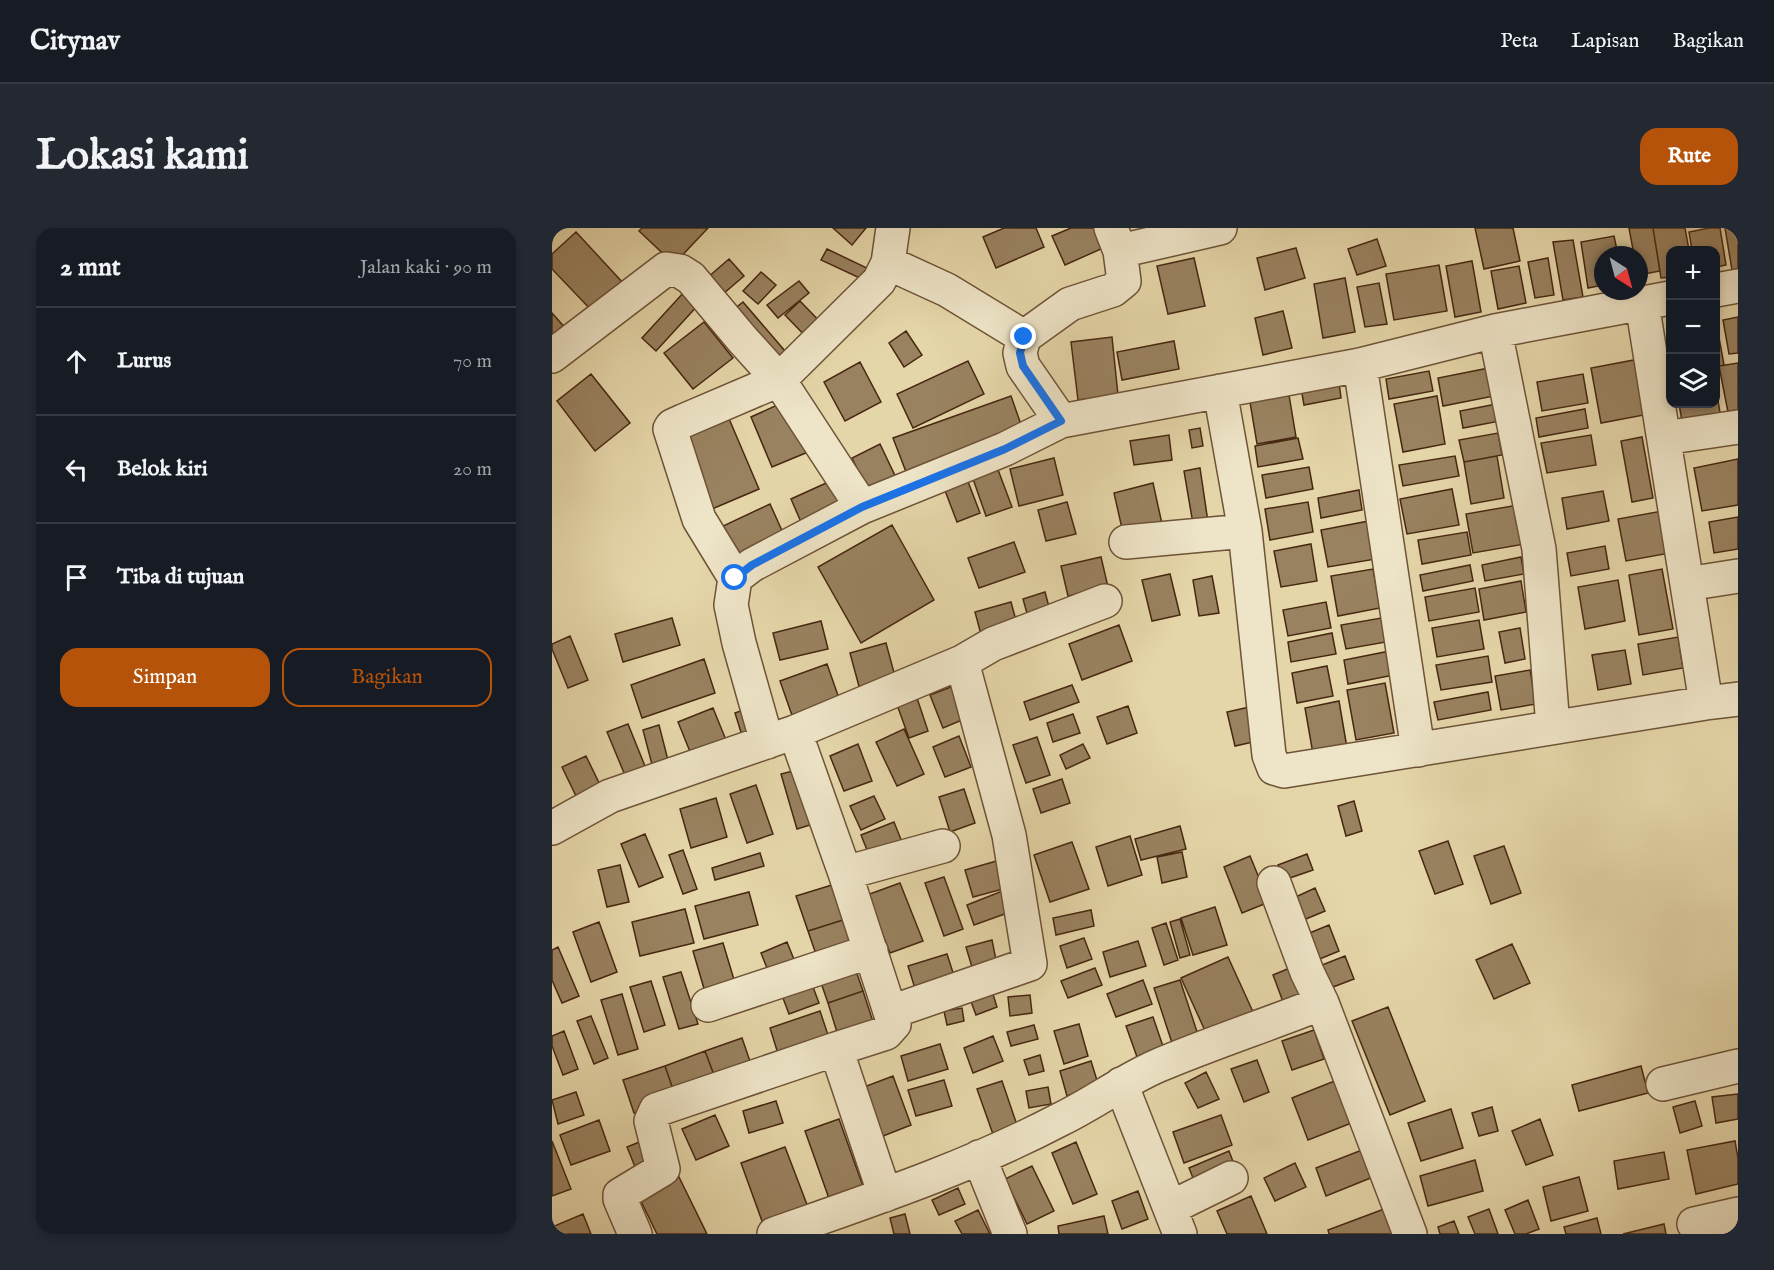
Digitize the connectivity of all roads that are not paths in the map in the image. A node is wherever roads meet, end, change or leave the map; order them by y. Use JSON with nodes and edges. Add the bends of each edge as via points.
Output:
{"nodes":[{"id":1,"x":893,"y":228,"type":"edge"},
{"id":2,"x":1220,"y":228,"type":"edge"},
{"id":3,"x":1116,"y":239,"type":"edge"},
{"id":4,"x":888,"y":262,"type":"junction"},
{"id":5,"x":1738,"y":286,"type":"edge"},
{"id":6,"x":1720,"y":289,"type":"edge"},
{"id":7,"x":1656,"y":300,"type":"edge"},
{"id":8,"x":1495,"y":332,"type":"junction"},
{"id":9,"x":1024,"y":337,"type":"junction"},
{"id":10,"x":552,"y":356,"type":"edge"},
{"id":11,"x":1360,"y":365,"type":"junction"},
{"id":12,"x":779,"y":380,"type":"junction"},
{"id":13,"x":1220,"y":391,"type":"junction"},
{"id":14,"x":1061,"y":421,"type":"junction"},
{"id":15,"x":1738,"y":427,"type":"edge"},
{"id":16,"x":1664,"y":438,"type":"junction"},
{"id":17,"x":862,"y":507,"type":"junction"},
{"id":18,"x":1245,"y":531,"type":"junction"},
{"id":19,"x":1126,"y":542,"type":"dead end"},
{"id":20,"x":1738,"y":576,"type":"edge"},
{"id":21,"x":735,"y":578,"type":"junction"},
{"id":22,"x":1687,"y":584,"type":"junction"},
{"id":23,"x":1105,"y":601,"type":"dead end"},
{"id":24,"x":962,"y":662,"type":"junction"},
{"id":25,"x":1738,"y":699,"type":"edge"},
{"id":26,"x":1706,"y":702,"type":"junction"},
{"id":27,"x":1553,"y":727,"type":"junction"},
{"id":28,"x":781,"y":737,"type":"junction"},
{"id":29,"x":1418,"y":750,"type":"junction"},
{"id":30,"x":552,"y":828,"type":"edge"},
{"id":31,"x":943,"y":846,"type":"dead end"},
{"id":32,"x":845,"y":873,"type":"junction"},
{"id":33,"x":1274,"y":883,"type":"dead end"},
{"id":34,"x":871,"y":951,"type":"junction"},
{"id":35,"x":1322,"y":1003,"type":"junction"},
{"id":36,"x":708,"y":1005,"type":"dead end"},
{"id":37,"x":891,"y":1012,"type":"junction"},
{"id":38,"x":836,"y":1049,"type":"junction"},
{"id":39,"x":1738,"y":1066,"type":"edge"},
{"id":40,"x":1121,"y":1084,"type":"junction"},
{"id":41,"x":1663,"y":1084,"type":"dead end"},
{"id":42,"x":979,"y":1157,"type":"junction"},
{"id":43,"x":1231,"y":1178,"type":"dead end"},
{"id":44,"x":885,"y":1195,"type":"junction"},
{"id":45,"x":1738,"y":1214,"type":"edge"},
{"id":46,"x":1175,"y":1221,"type":"edge"},
{"id":47,"x":1694,"y":1224,"type":"dead end"},
{"id":48,"x":635,"y":1234,"type":"edge"},
{"id":49,"x":774,"y":1234,"type":"edge"},
{"id":50,"x":1010,"y":1234,"type":"edge"},
{"id":51,"x":1410,"y":1234,"type":"edge"}],
"edges":[{"from":1,"to":4,"type":"street"},
{"from":2,"to":3,"type":"street"},
{"from":3,"to":9,"type":"street","via":[[1124,281],[1113,290],[1070,304]]},
{"from":4,"to":9,"type":"street","via":[[947,290]]},
{"from":4,"to":12,"type":"street","via":[[879,281]]},
{"from":5,"to":6,"type":"street"},
{"from":7,"to":8,"type":"street"},
{"from":7,"to":16,"type":"street"},
{"from":8,"to":11,"type":"street"},
{"from":8,"to":27,"type":"street","via":[[1539,549]]},
{"from":9,"to":14,"type":"street","via":[[1020,353],[1023,366]]},
{"from":10,"to":12,"type":"street","via":[[666,268],[691,278]]},
{"from":11,"to":13,"type":"street"},
{"from":11,"to":29,"type":"street"},
{"from":12,"to":17,"type":"street"},
{"from":12,"to":21,"type":"street","via":[[670,429],[699,519]]},
{"from":13,"to":14,"type":"street"},
{"from":13,"to":18,"type":"street"},
{"from":14,"to":17,"type":"street","via":[[1005,449]]},
{"from":15,"to":16,"type":"street"},
{"from":16,"to":22,"type":"street"},
{"from":17,"to":21,"type":"street","via":[[752,565]]},
{"from":18,"to":19,"type":"street"},
{"from":18,"to":29,"type":"street","via":[[1269,755],[1274,768],[1284,771]]},
{"from":20,"to":22,"type":"street"},
{"from":21,"to":28,"type":"street","via":[[731,605],[739,643]]},
{"from":22,"to":26,"type":"street"},
{"from":23,"to":24,"type":"street","via":[[993,644]]},
{"from":24,"to":28,"type":"street"},
{"from":24,"to":37,"type":"street","via":[[1009,835],[1030,964]]},
{"from":25,"to":26,"type":"street"},
{"from":26,"to":27,"type":"street"},
{"from":27,"to":29,"type":"street"},
{"from":28,"to":30,"type":"street","via":[[610,796]]},
{"from":28,"to":32,"type":"street"},
{"from":31,"to":32,"type":"street"},
{"from":32,"to":34,"type":"street"},
{"from":33,"to":35,"type":"street"},
{"from":34,"to":36,"type":"street"},
{"from":34,"to":37,"type":"street"},
{"from":35,"to":40,"type":"street"},
{"from":35,"to":51,"type":"street"},
{"from":37,"to":38,"type":"street","via":[[894,1024],[886,1033]]},
{"from":38,"to":44,"type":"street"},
{"from":38,"to":48,"type":"street","via":[[656,1110],[651,1122],[663,1169],[620,1196]]},
{"from":39,"to":41,"type":"street"},
{"from":40,"to":42,"type":"street","via":[[1061,1119]]},
{"from":40,"to":46,"type":"street"},
{"from":42,"to":44,"type":"street"},
{"from":42,"to":50,"type":"street"},
{"from":43,"to":46,"type":"street"},
{"from":44,"to":49,"type":"street"},
{"from":45,"to":47,"type":"street"}]}
